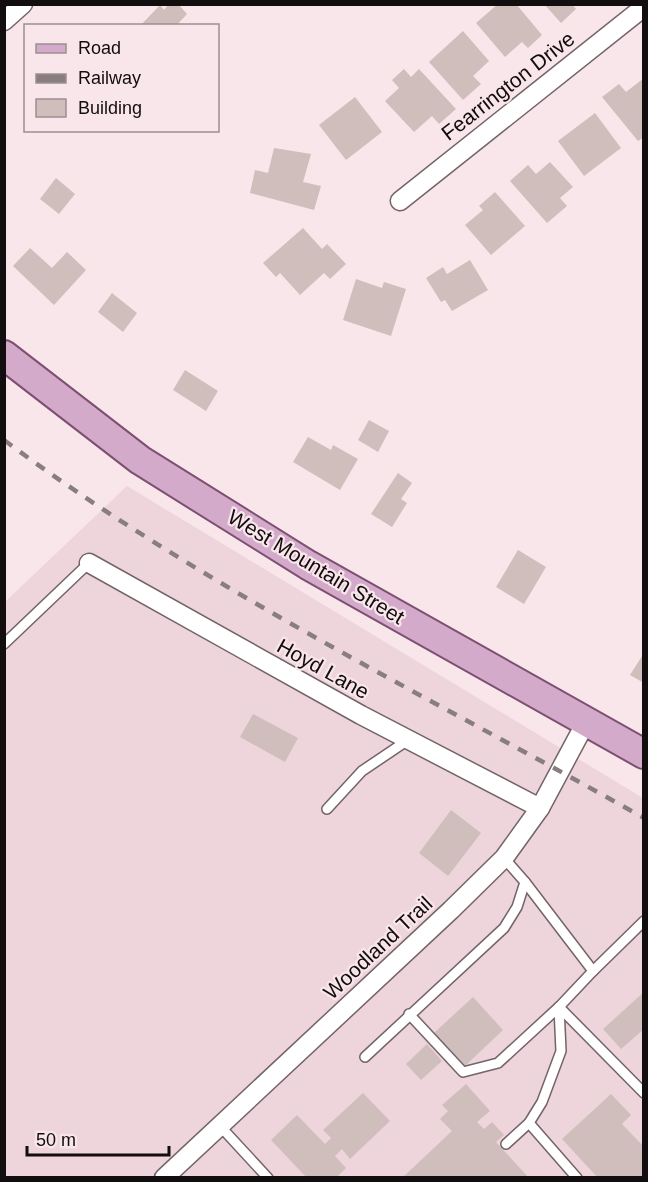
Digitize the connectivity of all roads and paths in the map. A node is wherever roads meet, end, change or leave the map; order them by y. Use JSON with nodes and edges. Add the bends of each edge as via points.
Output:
{"nodes":[{"id":1,"x":23,"y":4,"type":"edge"},
{"id":2,"x":644,"y":7,"type":"edge"},
{"id":3,"x":4,"y":21,"type":"edge"},
{"id":4,"x":400,"y":201,"type":"dead end"},
{"id":5,"x":4,"y":355,"type":"edge"},
{"id":6,"x":89,"y":563,"type":"joint"},
{"id":7,"x":4,"y":644,"type":"edge"},
{"id":8,"x":586,"y":722,"type":"junction"},
{"id":9,"x":408,"y":740,"type":"junction"},
{"id":10,"x":644,"y":754,"type":"edge"},
{"id":11,"x":540,"y":808,"type":"junction"},
{"id":12,"x":327,"y":809,"type":"dead end"},
{"id":13,"x":504,"y":858,"type":"junction"},
{"id":14,"x":525,"y":882,"type":"junction"},
{"id":15,"x":644,"y":921,"type":"edge"},
{"id":16,"x":593,"y":971,"type":"junction"},
{"id":17,"x":560,"y":1007,"type":"junction"},
{"id":18,"x":409,"y":1014,"type":"junction"},
{"id":19,"x":365,"y":1057,"type":"dead end"},
{"id":20,"x":644,"y":1093,"type":"edge"},
{"id":21,"x":528,"y":1123,"type":"junction"},
{"id":22,"x":220,"y":1126,"type":"junction"},
{"id":23,"x":506,"y":1144,"type":"dead end"},
{"id":24,"x":164,"y":1178,"type":"edge"},
{"id":25,"x":268,"y":1178,"type":"edge"},
{"id":26,"x":577,"y":1178,"type":"edge"}],
"edges":[{"from":1,"to":3,"type":"street"},
{"from":2,"to":4,"type":"street","name":"Fearrington Drive"},
{"from":5,"to":8,"type":"main road","name":"West Mountain Street","via":[[140,460],[308,565]]},
{"from":6,"to":7,"type":"lane"},
{"from":6,"to":9,"type":"street","name":"Hoyd Lane"},
{"from":8,"to":10,"type":"main road","name":"West Mountain Street"},
{"from":8,"to":11,"type":"street","name":"Woodland Trail"},
{"from":9,"to":11,"type":"street","name":"Hoyd Lane"},
{"from":9,"to":12,"type":"lane","via":[[362,771]]},
{"from":11,"to":13,"type":"street","name":"Woodland Trail"},
{"from":13,"to":14,"type":"lane"},
{"from":13,"to":22,"type":"street","name":"Woodland Trail"},
{"from":14,"to":16,"type":"lane"},
{"from":14,"to":18,"type":"lane","via":[[517,907],[504,928]]},
{"from":15,"to":16,"type":"lane"},
{"from":16,"to":17,"type":"lane"},
{"from":17,"to":18,"type":"lane","via":[[498,1063],[463,1072]]},
{"from":17,"to":20,"type":"lane"},
{"from":17,"to":21,"type":"lane","via":[[561,1051],[542,1102]]},
{"from":18,"to":19,"type":"lane"},
{"from":21,"to":23,"type":"lane"},
{"from":21,"to":26,"type":"lane"},
{"from":22,"to":24,"type":"street","name":"Woodland Trail"},
{"from":22,"to":25,"type":"lane"}]}
